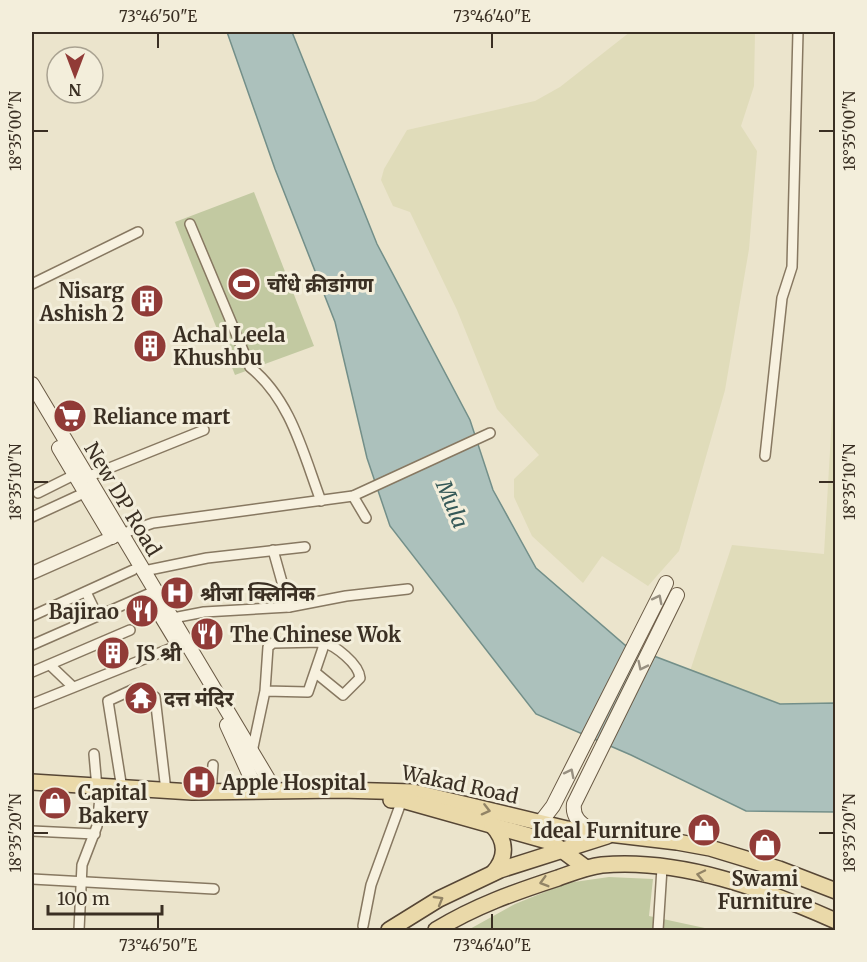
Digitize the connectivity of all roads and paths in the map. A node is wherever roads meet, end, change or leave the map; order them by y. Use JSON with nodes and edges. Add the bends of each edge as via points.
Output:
{"nodes":[{"id":1,"x":798,"y":32,"type":"edge"},
{"id":2,"x":190,"y":224,"type":"dead end"},
{"id":3,"x":138,"y":232,"type":"dead end"},
{"id":4,"x":32,"y":284,"type":"edge"},
{"id":5,"x":32,"y":384,"type":"edge"},
{"id":6,"x":32,"y":399,"type":"edge"},
{"id":7,"x":204,"y":430,"type":"dead end"},
{"id":8,"x":490,"y":434,"type":"dead end"},
{"id":9,"x":765,"y":456,"type":"dead end"},
{"id":10,"x":80,"y":476,"type":"junction"},
{"id":11,"x":38,"y":493,"type":"dead end"},
{"id":12,"x":84,"y":493,"type":"junction"},
{"id":13,"x":353,"y":496,"type":"junction"},
{"id":14,"x":321,"y":501,"type":"junction"},
{"id":15,"x":32,"y":517,"type":"edge"},
{"id":16,"x":366,"y":518,"type":"dead end"},
{"id":17,"x":117,"y":536,"type":"junction"},
{"id":18,"x":304,"y":547,"type":"dead end"},
{"id":19,"x":273,"y":550,"type":"junction"},
{"id":20,"x":138,"y":571,"type":"junction"},
{"id":21,"x":32,"y":573,"type":"edge"},
{"id":22,"x":666,"y":583,"type":"dead end"},
{"id":23,"x":408,"y":589,"type":"dead end"},
{"id":24,"x":86,"y":592,"type":"junction"},
{"id":25,"x":148,"y":594,"type":"junction"},
{"id":26,"x":677,"y":595,"type":"dead end"},
{"id":27,"x":289,"y":607,"type":"junction"},
{"id":28,"x":97,"y":615,"type":"junction"},
{"id":29,"x":32,"y":616,"type":"edge"},
{"id":30,"x":173,"y":618,"type":"junction"},
{"id":31,"x":130,"y":630,"type":"dead end"},
{"id":32,"x":322,"y":642,"type":"junction"},
{"id":33,"x":32,"y":645,"type":"edge"},
{"id":34,"x":178,"y":645,"type":"junction"},
{"id":35,"x":50,"y":665,"type":"junction"},
{"id":36,"x":32,"y":672,"type":"edge"},
{"id":37,"x":315,"y":673,"type":"junction"},
{"id":38,"x":72,"y":686,"type":"junction"},
{"id":39,"x":134,"y":689,"type":"dead end"},
{"id":40,"x":265,"y":691,"type":"junction"},
{"id":41,"x":155,"y":697,"type":"dead end"},
{"id":42,"x":32,"y":704,"type":"edge"},
{"id":43,"x":252,"y":752,"type":"junction"},
{"id":44,"x":94,"y":754,"type":"dead end"},
{"id":45,"x":213,"y":765,"type":"dead end"},
{"id":46,"x":32,"y":782,"type":"edge"},
{"id":47,"x":122,"y":789,"type":"junction"},
{"id":48,"x":32,"y":790,"type":"edge"},
{"id":49,"x":100,"y":791,"type":"junction"},
{"id":50,"x":166,"y":791,"type":"junction"},
{"id":51,"x":211,"y":793,"type":"junction"},
{"id":52,"x":265,"y":796,"type":"junction"},
{"id":53,"x":402,"y":800,"type":"junction"},
{"id":54,"x":540,"y":823,"type":"junction"},
{"id":55,"x":492,"y":825,"type":"junction"},
{"id":56,"x":32,"y":831,"type":"edge"},
{"id":57,"x":95,"y":834,"type":"junction"},
{"id":58,"x":579,"y":843,"type":"junction"},
{"id":59,"x":593,"y":867,"type":"junction"},
{"id":60,"x":662,"y":868,"type":"junction"},
{"id":61,"x":493,"y":873,"type":"junction"},
{"id":62,"x":32,"y":879,"type":"edge"},
{"id":63,"x":80,"y":882,"type":"junction"},
{"id":64,"x":214,"y":889,"type":"dead end"},
{"id":65,"x":836,"y":891,"type":"edge"},
{"id":66,"x":836,"y":921,"type":"edge"},
{"id":67,"x":363,"y":926,"type":"dead end"},
{"id":68,"x":79,"y":930,"type":"edge"},
{"id":69,"x":389,"y":930,"type":"edge"},
{"id":70,"x":436,"y":930,"type":"edge"},
{"id":71,"x":657,"y":930,"type":"edge"}],
"edges":[{"from":1,"to":9,"type":"street","via":[[792,267],[782,298]]},
{"from":2,"to":14,"type":"street","via":[[250,367],[279,396]]},
{"from":3,"to":4,"type":"street"},
{"from":5,"to":10,"type":"main road","name":"New DP Road"},
{"from":6,"to":10,"type":"main road","name":"New DP Road"},
{"from":7,"to":10,"type":"street"},
{"from":8,"to":13,"type":"street"},
{"from":10,"to":11,"type":"street"},
{"from":10,"to":12,"type":"main road","name":"New DP Road"},
{"from":10,"to":17,"type":"main road","name":"New DP Road"},
{"from":12,"to":15,"type":"street"},
{"from":12,"to":17,"type":"main road","name":"New DP Road"},
{"from":13,"to":14,"type":"street"},
{"from":13,"to":16,"type":"street"},
{"from":14,"to":17,"type":"street","via":[[153,523]]},
{"from":17,"to":20,"type":"main road","name":"New DP Road"},
{"from":17,"to":21,"type":"street"},
{"from":18,"to":19,"type":"street"},
{"from":19,"to":20,"type":"street"},
{"from":19,"to":27,"type":"street"},
{"from":20,"to":24,"type":"street"},
{"from":20,"to":25,"type":"main road","name":"New DP Road"},
{"from":20,"to":30,"type":"main road","name":"New DP Road"},
{"from":54,"to":22,"type":"main road","one_way":true,"via":[[553,806]]},
{"from":23,"to":27,"type":"street"},
{"from":24,"to":28,"type":"street"},
{"from":24,"to":29,"type":"street"},
{"from":25,"to":28,"type":"street"},
{"from":25,"to":34,"type":"main road","name":"New DP Road"},
{"from":26,"to":58,"type":"main road","one_way":true,"via":[[574,804]]},
{"from":27,"to":30,"type":"street","via":[[204,612]]},
{"from":28,"to":33,"type":"street"},
{"from":30,"to":43,"type":"main road","name":"New DP Road"},
{"from":31,"to":35,"type":"street"},
{"from":32,"to":37,"type":"street"},
{"from":32,"to":37,"type":"street","via":[[331,644],[359,672],[360,678],[343,695]]},
{"from":32,"to":40,"type":"street","via":[[273,643],[268,647]]},
{"from":34,"to":38,"type":"street"},
{"from":34,"to":52,"type":"main road","name":"New DP Road"},
{"from":35,"to":36,"type":"street"},
{"from":35,"to":38,"type":"street"},
{"from":37,"to":40,"type":"street","via":[[308,693]]},
{"from":38,"to":42,"type":"street"},
{"from":39,"to":47,"type":"street","via":[[108,701]]},
{"from":40,"to":43,"type":"street"},
{"from":41,"to":50,"type":"street"},
{"from":43,"to":52,"type":"main road","name":"New DP Road","via":[[268,779]]},
{"from":44,"to":49,"type":"street"},
{"from":45,"to":51,"type":"street"},
{"from":46,"to":49,"type":"main road","name":"Wakad Road"},
{"from":47,"to":49,"type":"main road","name":"Wakad Road"},
{"from":47,"to":50,"type":"main road","name":"Wakad Road"},
{"from":48,"to":49,"type":"main road","name":"Wakad Road"},
{"from":49,"to":52,"type":"main road","name":"Wakad Road","via":[[190,801]]},
{"from":49,"to":57,"type":"street"},
{"from":50,"to":51,"type":"main road","name":"Wakad Road"},
{"from":51,"to":52,"type":"main road","name":"Wakad Road"},
{"from":52,"to":53,"type":"main road","name":"Wakad Road"},
{"from":52,"to":54,"type":"main road","name":"Wakad Road","one_way":true,"via":[[414,792]]},
{"from":53,"to":55,"type":"main road","name":"Wakad Road"},
{"from":53,"to":67,"type":"street","via":[[371,885]]},
{"from":54,"to":58,"type":"main road","name":"Wakad Road","via":[[557,826]]},
{"from":55,"to":58,"type":"main road","name":"Wakad Road","via":[[551,842]]},
{"from":55,"to":61,"type":"main road","via":[[504,850],[503,860]]},
{"from":56,"to":57,"type":"street"},
{"from":57,"to":63,"type":"street","via":[[82,864]]},
{"from":58,"to":59,"type":"main road","via":[[594,854]]},
{"from":58,"to":61,"type":"main road"},
{"from":58,"to":65,"type":"main road","via":[[610,835],[677,842],[778,869]]},
{"from":59,"to":60,"type":"main road"},
{"from":59,"to":70,"type":"main road","one_way":true,"via":[[510,893]]},
{"from":66,"to":60,"type":"main road","one_way":true,"via":[[730,882]]},
{"from":60,"to":71,"type":"street"},
{"from":69,"to":61,"type":"main road","one_way":true,"via":[[439,899]]},
{"from":62,"to":63,"type":"street"},
{"from":63,"to":64,"type":"street"},
{"from":63,"to":68,"type":"street"}]}
